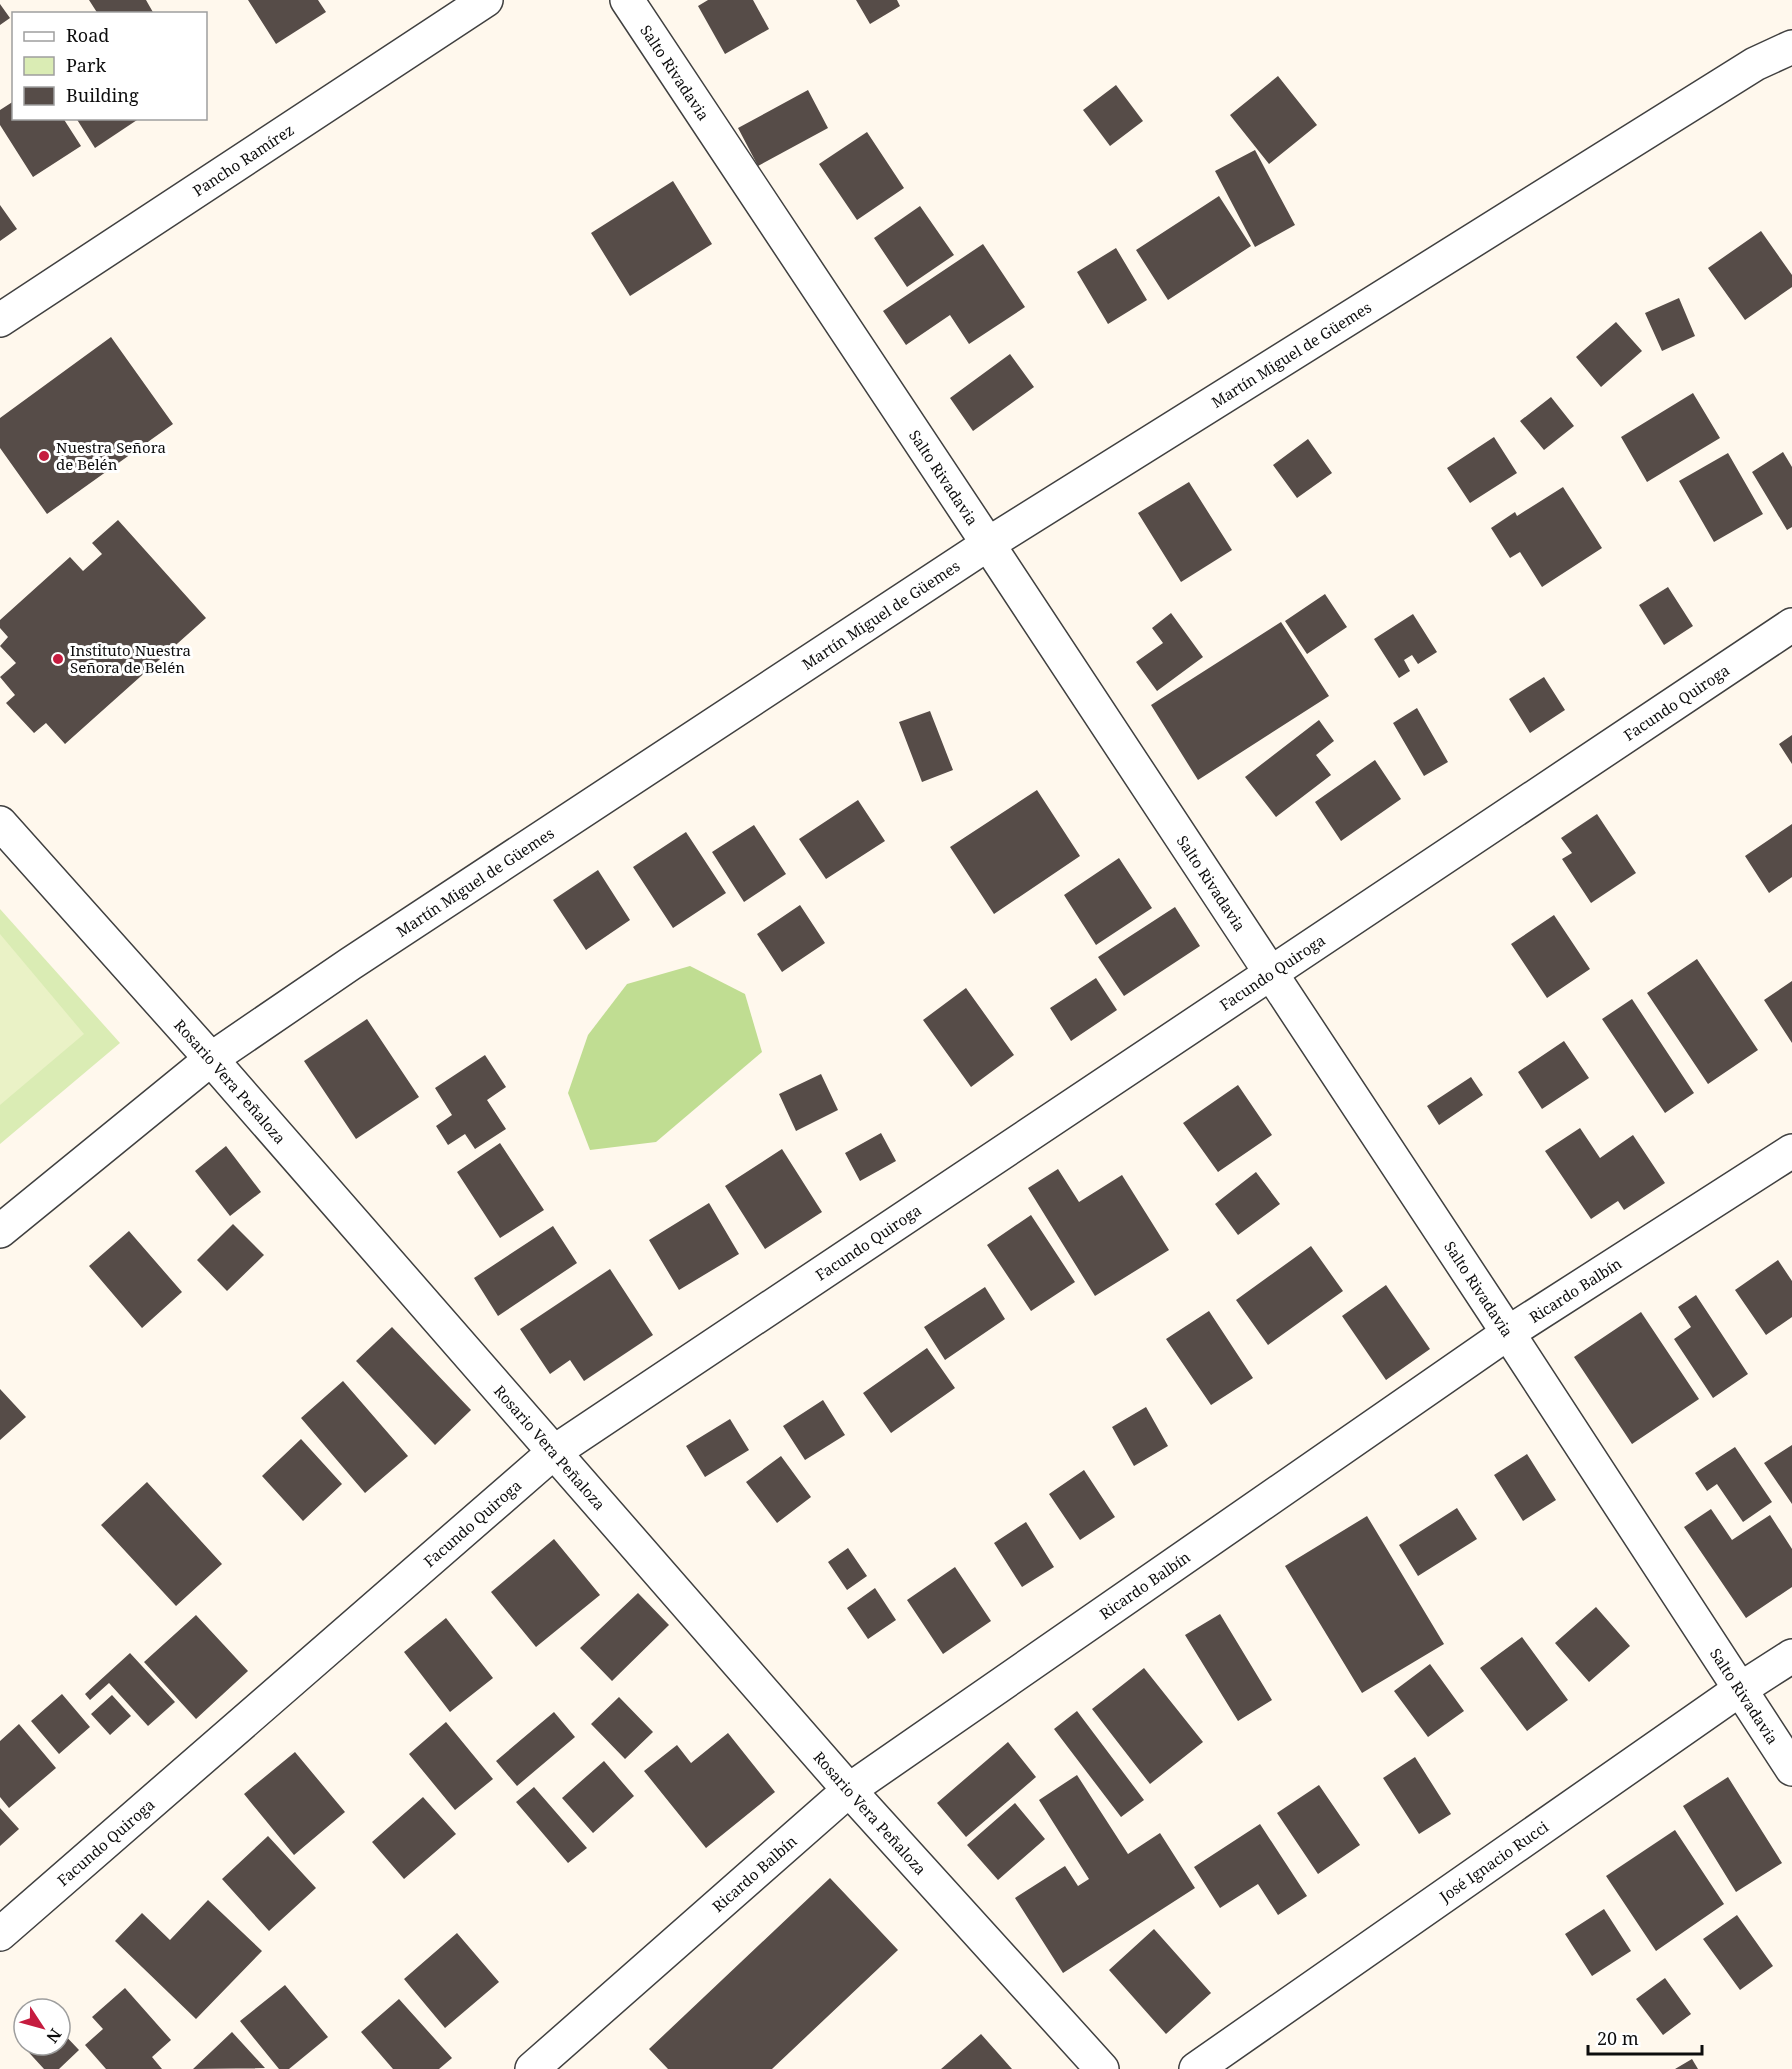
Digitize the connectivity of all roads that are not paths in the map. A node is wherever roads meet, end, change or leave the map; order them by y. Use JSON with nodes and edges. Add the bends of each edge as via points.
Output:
{"nodes":[{"id":1,"x":486,"y":0,"type":"edge"},
{"id":2,"x":627,"y":0,"type":"edge"},
{"id":3,"x":1792,"y":46,"type":"edge"},
{"id":4,"x":0,"y":320,"type":"edge"},
{"id":5,"x":988,"y":544,"type":"junction"},
{"id":6,"x":1792,"y":625,"type":"edge"},
{"id":7,"x":0,"y":823,"type":"edge"},
{"id":8,"x":1270,"y":973,"type":"junction"},
{"id":9,"x":211,"y":1059,"type":"junction"},
{"id":10,"x":1792,"y":1151,"type":"edge"},
{"id":11,"x":0,"y":1231,"type":"edge"},
{"id":12,"x":1508,"y":1333,"type":"junction"},
{"id":13,"x":554,"y":1452,"type":"junction"},
{"id":14,"x":1792,"y":1656,"type":"edge"},
{"id":15,"x":1739,"y":1690,"type":"junction"},
{"id":16,"x":1792,"y":1769,"type":"edge"},
{"id":17,"x":849,"y":1790,"type":"junction"},
{"id":18,"x":0,"y":1934,"type":"edge"},
{"id":19,"x":532,"y":2069,"type":"edge"},
{"id":20,"x":1102,"y":2069,"type":"edge"},
{"id":21,"x":1196,"y":2069,"type":"edge"}],
"edges":[{"from":1,"to":4,"type":"street","name":"Pancho Ramírez"},
{"from":2,"to":5,"type":"street","name":"Salto Rivadavia"},
{"from":3,"to":5,"type":"street","name":"Martín Miguel de Güemes","via":[[1755,64]]},
{"from":5,"to":8,"type":"street","name":"Salto Rivadavia"},
{"from":5,"to":9,"type":"street","name":"Martín Miguel de Güemes"},
{"from":6,"to":8,"type":"street","name":"Facundo Quiroga"},
{"from":7,"to":9,"type":"street","name":"Rosario Vera Peñaloza"},
{"from":8,"to":12,"type":"street","name":"Salto Rivadavia"},
{"from":8,"to":13,"type":"street","name":"Facundo Quiroga"},
{"from":9,"to":11,"type":"street","name":"Martín Miguel de Güemes"},
{"from":9,"to":13,"type":"street","name":"Rosario Vera Peñaloza"},
{"from":10,"to":12,"type":"street","name":"Ricardo Balbín"},
{"from":12,"to":15,"type":"street","name":"Salto Rivadavia"},
{"from":12,"to":17,"type":"street","name":"Ricardo Balbín"},
{"from":13,"to":17,"type":"street","name":"Rosario Vera Peñaloza"},
{"from":13,"to":18,"type":"street","name":"Facundo Quiroga"},
{"from":14,"to":15,"type":"street","name":"José Ignacio Rucci"},
{"from":15,"to":16,"type":"street","name":"Salto Rivadavia"},
{"from":15,"to":21,"type":"street","name":"José Ignacio Rucci"},
{"from":17,"to":19,"type":"street","name":"Ricardo Balbín"},
{"from":17,"to":20,"type":"street","name":"Rosario Vera Peñaloza"}]}
